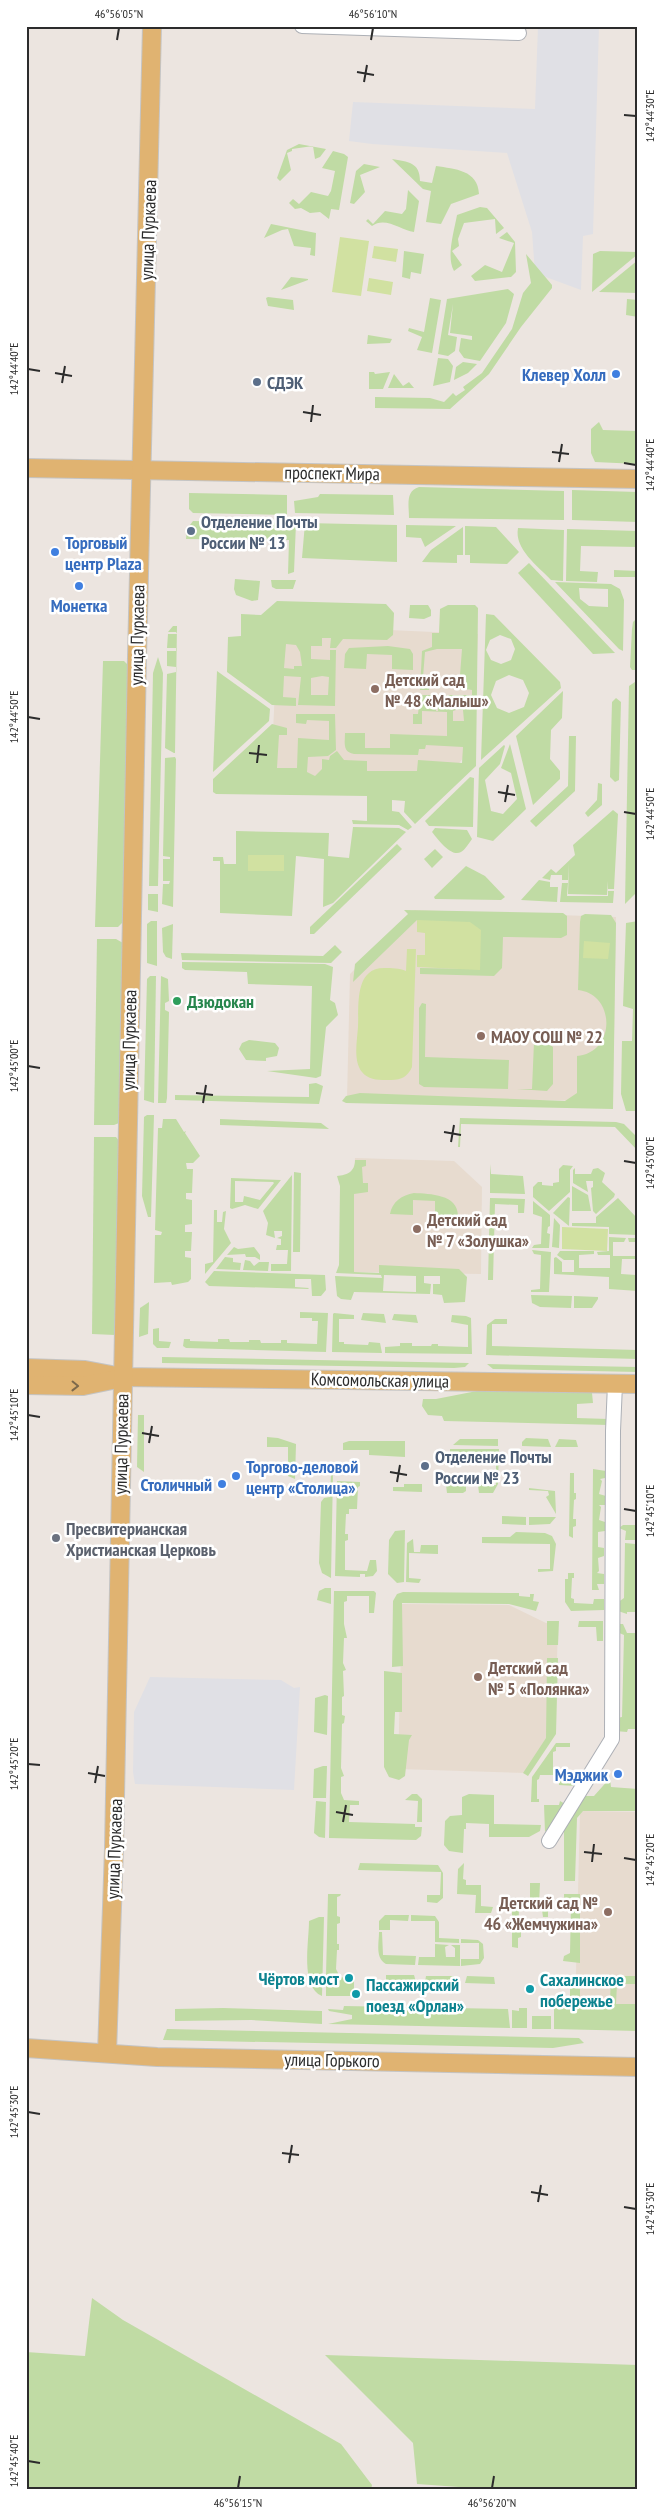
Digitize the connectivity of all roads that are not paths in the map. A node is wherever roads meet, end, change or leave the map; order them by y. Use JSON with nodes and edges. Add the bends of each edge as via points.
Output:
{"nodes":[{"id":1,"x":152,"y":26,"type":"edge"},
{"id":2,"x":302,"y":26,"type":"edge"},
{"id":3,"x":519,"y":33,"type":"dead end"},
{"id":4,"x":26,"y":468,"type":"edge"},
{"id":5,"x":142,"y":471,"type":"junction"},
{"id":6,"x":638,"y":479,"type":"edge"},
{"id":7,"x":26,"y":1368,"type":"edge"},
{"id":8,"x":122,"y":1377,"type":"junction"},
{"id":9,"x":615,"y":1384,"type":"junction"},
{"id":10,"x":638,"y":1384,"type":"edge"},
{"id":11,"x":26,"y":1385,"type":"edge"},
{"id":12,"x":549,"y":1841,"type":"dead end"},
{"id":13,"x":26,"y":2048,"type":"edge"},
{"id":14,"x":107,"y":2053,"type":"junction"},
{"id":15,"x":638,"y":2067,"type":"edge"}],
"edges":[{"from":1,"to":5,"type":"main road","name":"улица Пуркаева"},
{"from":2,"to":3,"type":"street"},
{"from":4,"to":5,"type":"main road","name":"проспект Мира"},
{"from":5,"to":6,"type":"main road","name":"проспект Мира"},
{"from":5,"to":8,"type":"main road","name":"улица Пуркаева"},
{"from":7,"to":8,"type":"main road","name":"Комсомольская улица","via":[[85,1370]]},
{"from":8,"to":9,"type":"main road","name":"Комсомольская улица"},
{"from":11,"to":8,"type":"main road","name":"Комсомольская улица","one_way":true,"via":[[83,1386]]},
{"from":8,"to":14,"type":"main road","name":"улица Пуркаева","via":[[115,1839]]},
{"from":9,"to":10,"type":"main road","name":"Комсомольская улица"},
{"from":9,"to":12,"type":"street","via":[[612,1431],[612,1739]]},
{"from":13,"to":14,"type":"main road","name":"улица Горького"},
{"from":14,"to":15,"type":"main road","name":"улица Горького"}]}
